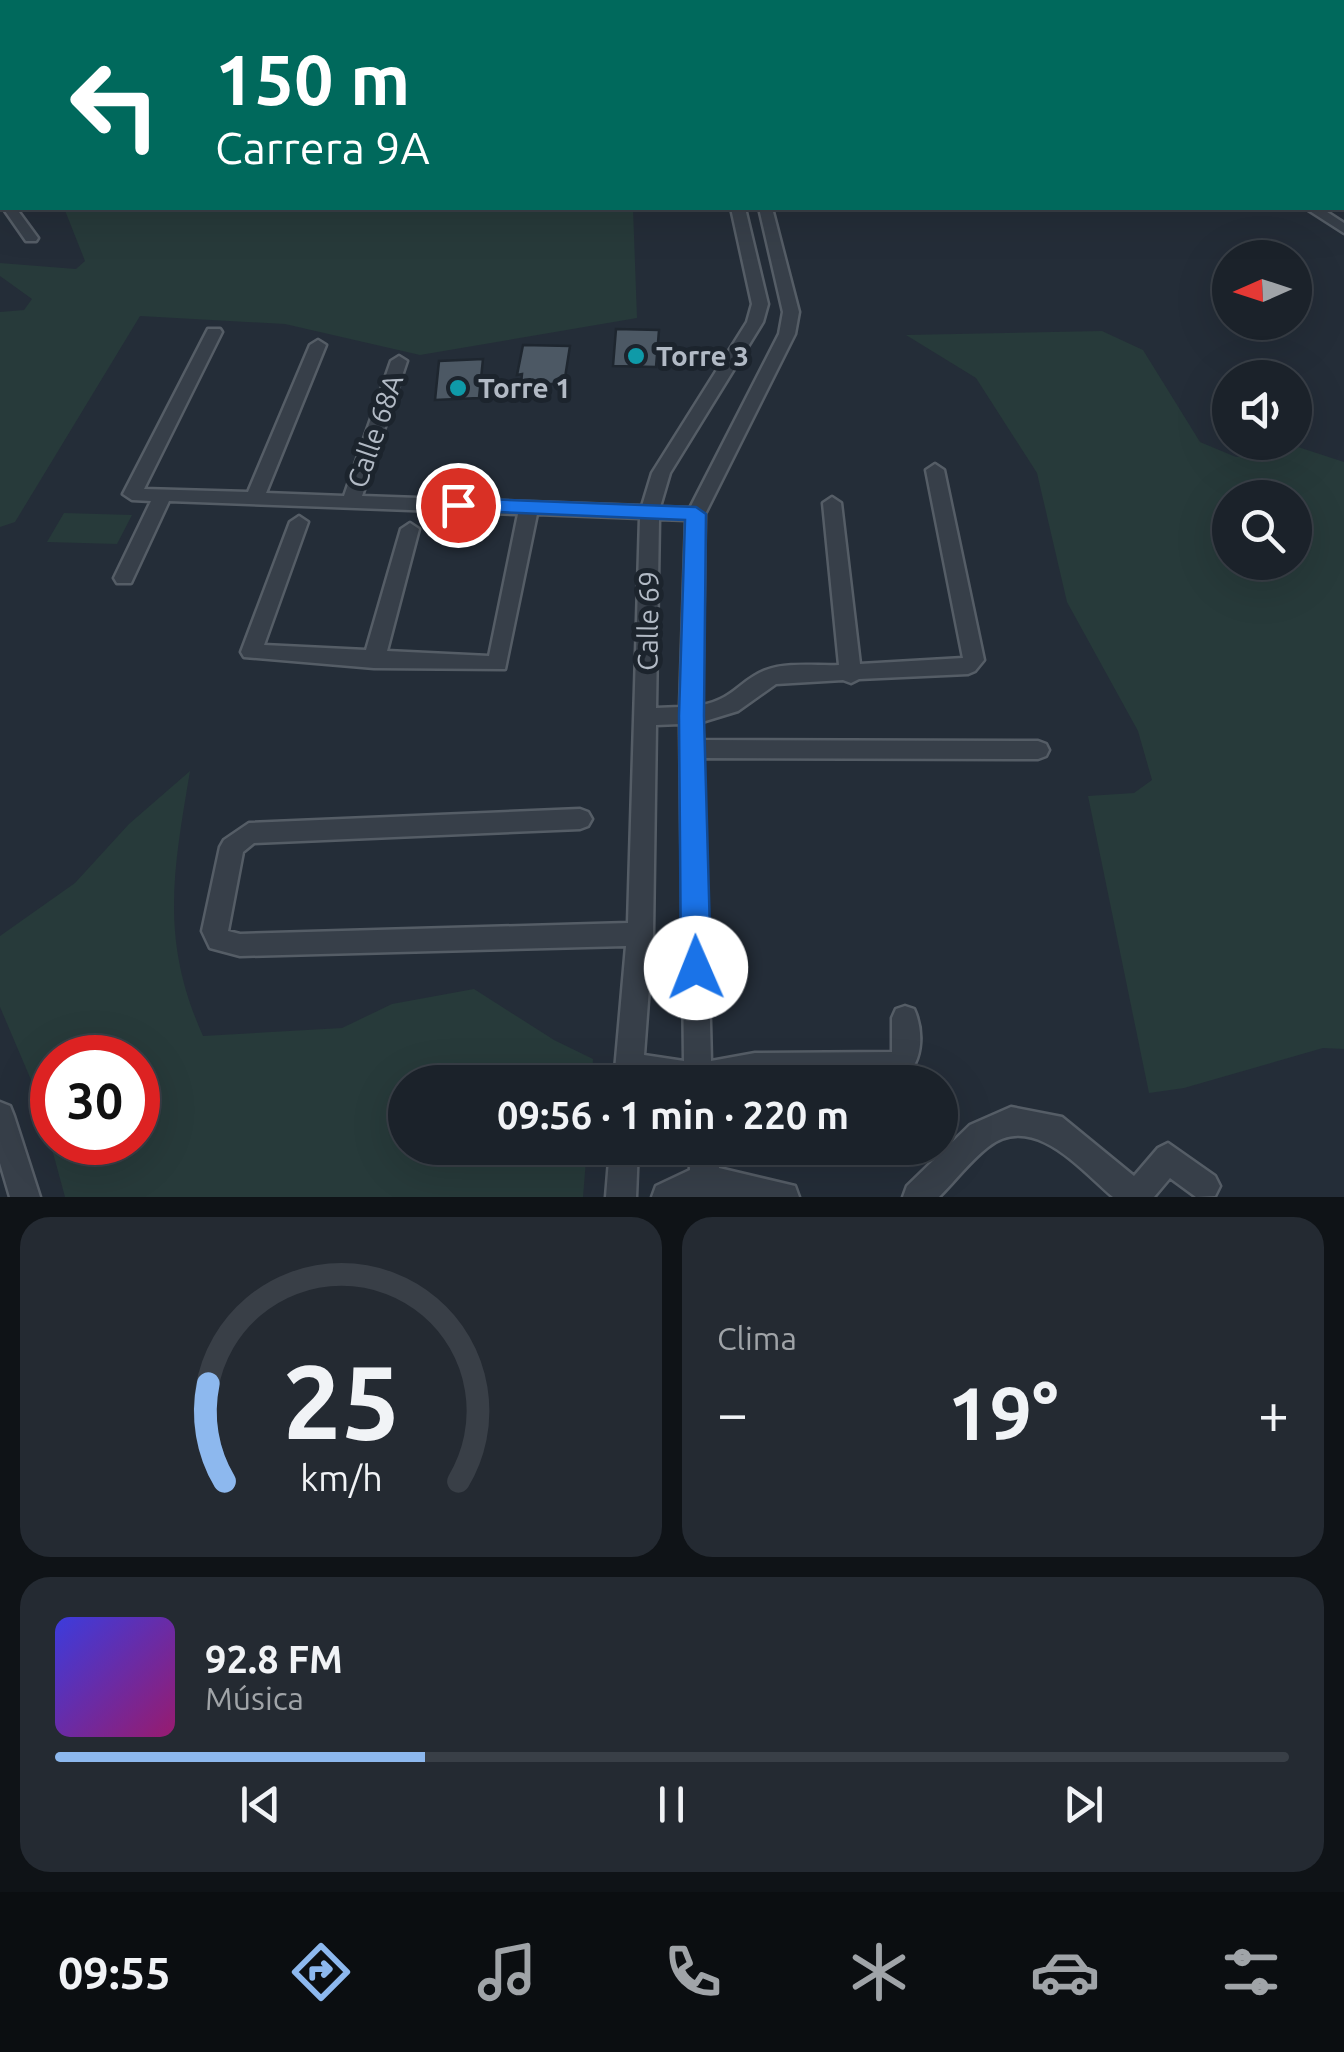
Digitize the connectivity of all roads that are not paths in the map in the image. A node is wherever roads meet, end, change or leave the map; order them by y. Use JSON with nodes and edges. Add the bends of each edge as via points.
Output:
{"nodes":[{"id":1,"x":10,"y":210,"type":"edge"},
{"id":2,"x":738,"y":210,"type":"edge"},
{"id":3,"x":766,"y":210,"type":"edge"},
{"id":4,"x":1315,"y":210,"type":"edge"},
{"id":5,"x":1344,"y":229,"type":"edge"},
{"id":6,"x":31,"y":238,"type":"dead end"},
{"id":7,"x":214,"y":332,"type":"dead end"},
{"id":8,"x":318,"y":345,"type":"dead end"},
{"id":9,"x":399,"y":361,"type":"dead end"},
{"id":10,"x":935,"y":470,"type":"dead end"},
{"id":11,"x":163,"y":495,"type":"junction"},
{"id":12,"x":254,"y":499,"type":"junction"},
{"id":13,"x":351,"y":501,"type":"junction"},
{"id":14,"x":832,"y":503,"type":"dead end"},
{"id":15,"x":530,"y":507,"type":"junction"},
{"id":16,"x":650,"y":510,"type":"junction"},
{"id":17,"x":696,"y":514,"type":"junction"},
{"id":18,"x":299,"y":522,"type":"dead end"},
{"id":19,"x":410,"y":529,"type":"dead end"},
{"id":20,"x":124,"y":578,"type":"dead end"},
{"id":21,"x":374,"y":660,"type":"junction"},
{"id":22,"x":851,"y":674,"type":"junction"},
{"id":23,"x":692,"y":716,"type":"junction"},
{"id":24,"x":646,"y":718,"type":"junction"},
{"id":25,"x":692,"y":750,"type":"junction"},
{"id":26,"x":1038,"y":750,"type":"dead end"},
{"id":27,"x":580,"y":818,"type":"dead end"},
{"id":28,"x":640,"y":934,"type":"junction"},
{"id":29,"x":905,"y":1018,"type":"dead end"},
{"id":30,"x":629,"y":1065,"type":"edge"},
{"id":31,"x":698,"y":1065,"type":"edge"},
{"id":32,"x":899,"y":1065,"type":"edge"},
{"id":33,"x":0,"y":1116,"type":"edge"},
{"id":34,"x":623,"y":1165,"type":"edge"},
{"id":35,"x":1206,"y":1186,"type":"dead end"},
{"id":36,"x":705,"y":1188,"type":"edge"},
{"id":37,"x":25,"y":1197,"type":"edge"},
{"id":38,"x":621,"y":1197,"type":"edge"},
{"id":39,"x":667,"y":1197,"type":"edge"},
{"id":40,"x":784,"y":1197,"type":"edge"},
{"id":41,"x":918,"y":1197,"type":"edge"},
{"id":42,"x":1136,"y":1197,"type":"edge"}],
"edges":[{"from":1,"to":6,"type":"street"},
{"from":2,"to":16,"type":"street","name":"Calle 69","via":[[760,304],[755,322],[661,473]]},
{"from":3,"to":17,"type":"street","name":"Calle 69","via":[[790,312],[787,334]]},
{"from":4,"to":5,"type":"street"},
{"from":7,"to":11,"type":"street","via":[[132,494]]},
{"from":8,"to":12,"type":"street"},
{"from":9,"to":13,"type":"street","name":"Calle 68A"},
{"from":10,"to":22,"type":"street","via":[[974,660],[959,669]]},
{"from":11,"to":12,"type":"street"},
{"from":11,"to":20,"type":"street"},
{"from":12,"to":13,"type":"street"},
{"from":13,"to":15,"type":"street"},
{"from":14,"to":22,"type":"street"},
{"from":15,"to":16,"type":"street"},
{"from":15,"to":21,"type":"street","via":[[498,664]]},
{"from":16,"to":17,"type":"street"},
{"from":16,"to":24,"type":"street","name":"Calle 69"},
{"from":17,"to":23,"type":"street","name":"Calle 69"},
{"from":18,"to":21,"type":"street","via":[[250,652]]},
{"from":19,"to":21,"type":"street"},
{"from":22,"to":23,"type":"street","via":[[772,676],[744,698]]},
{"from":23,"to":24,"type":"street"},
{"from":23,"to":25,"type":"street","name":"Calle 69"},
{"from":24,"to":28,"type":"street","name":"Calle 69"},
{"from":25,"to":26,"type":"street"},
{"from":25,"to":31,"type":"street","name":"Calle 69"},
{"from":27,"to":28,"type":"street","via":[[248,833],[232,847],[216,932],[219,940],[240,946]]},
{"from":28,"to":30,"type":"street","name":"Calle 69"},
{"from":29,"to":32,"type":"street","via":[[906,1054]]},
{"from":33,"to":37,"type":"street"},
{"from":34,"to":38,"type":"street"},
{"from":35,"to":42,"type":"street","via":[[1168,1158]]},
{"from":36,"to":39,"type":"street"},
{"from":36,"to":40,"type":"street"},
{"from":41,"to":42,"type":"street","via":[[980,1135],[1011,1121],[1052,1127]]}]}
